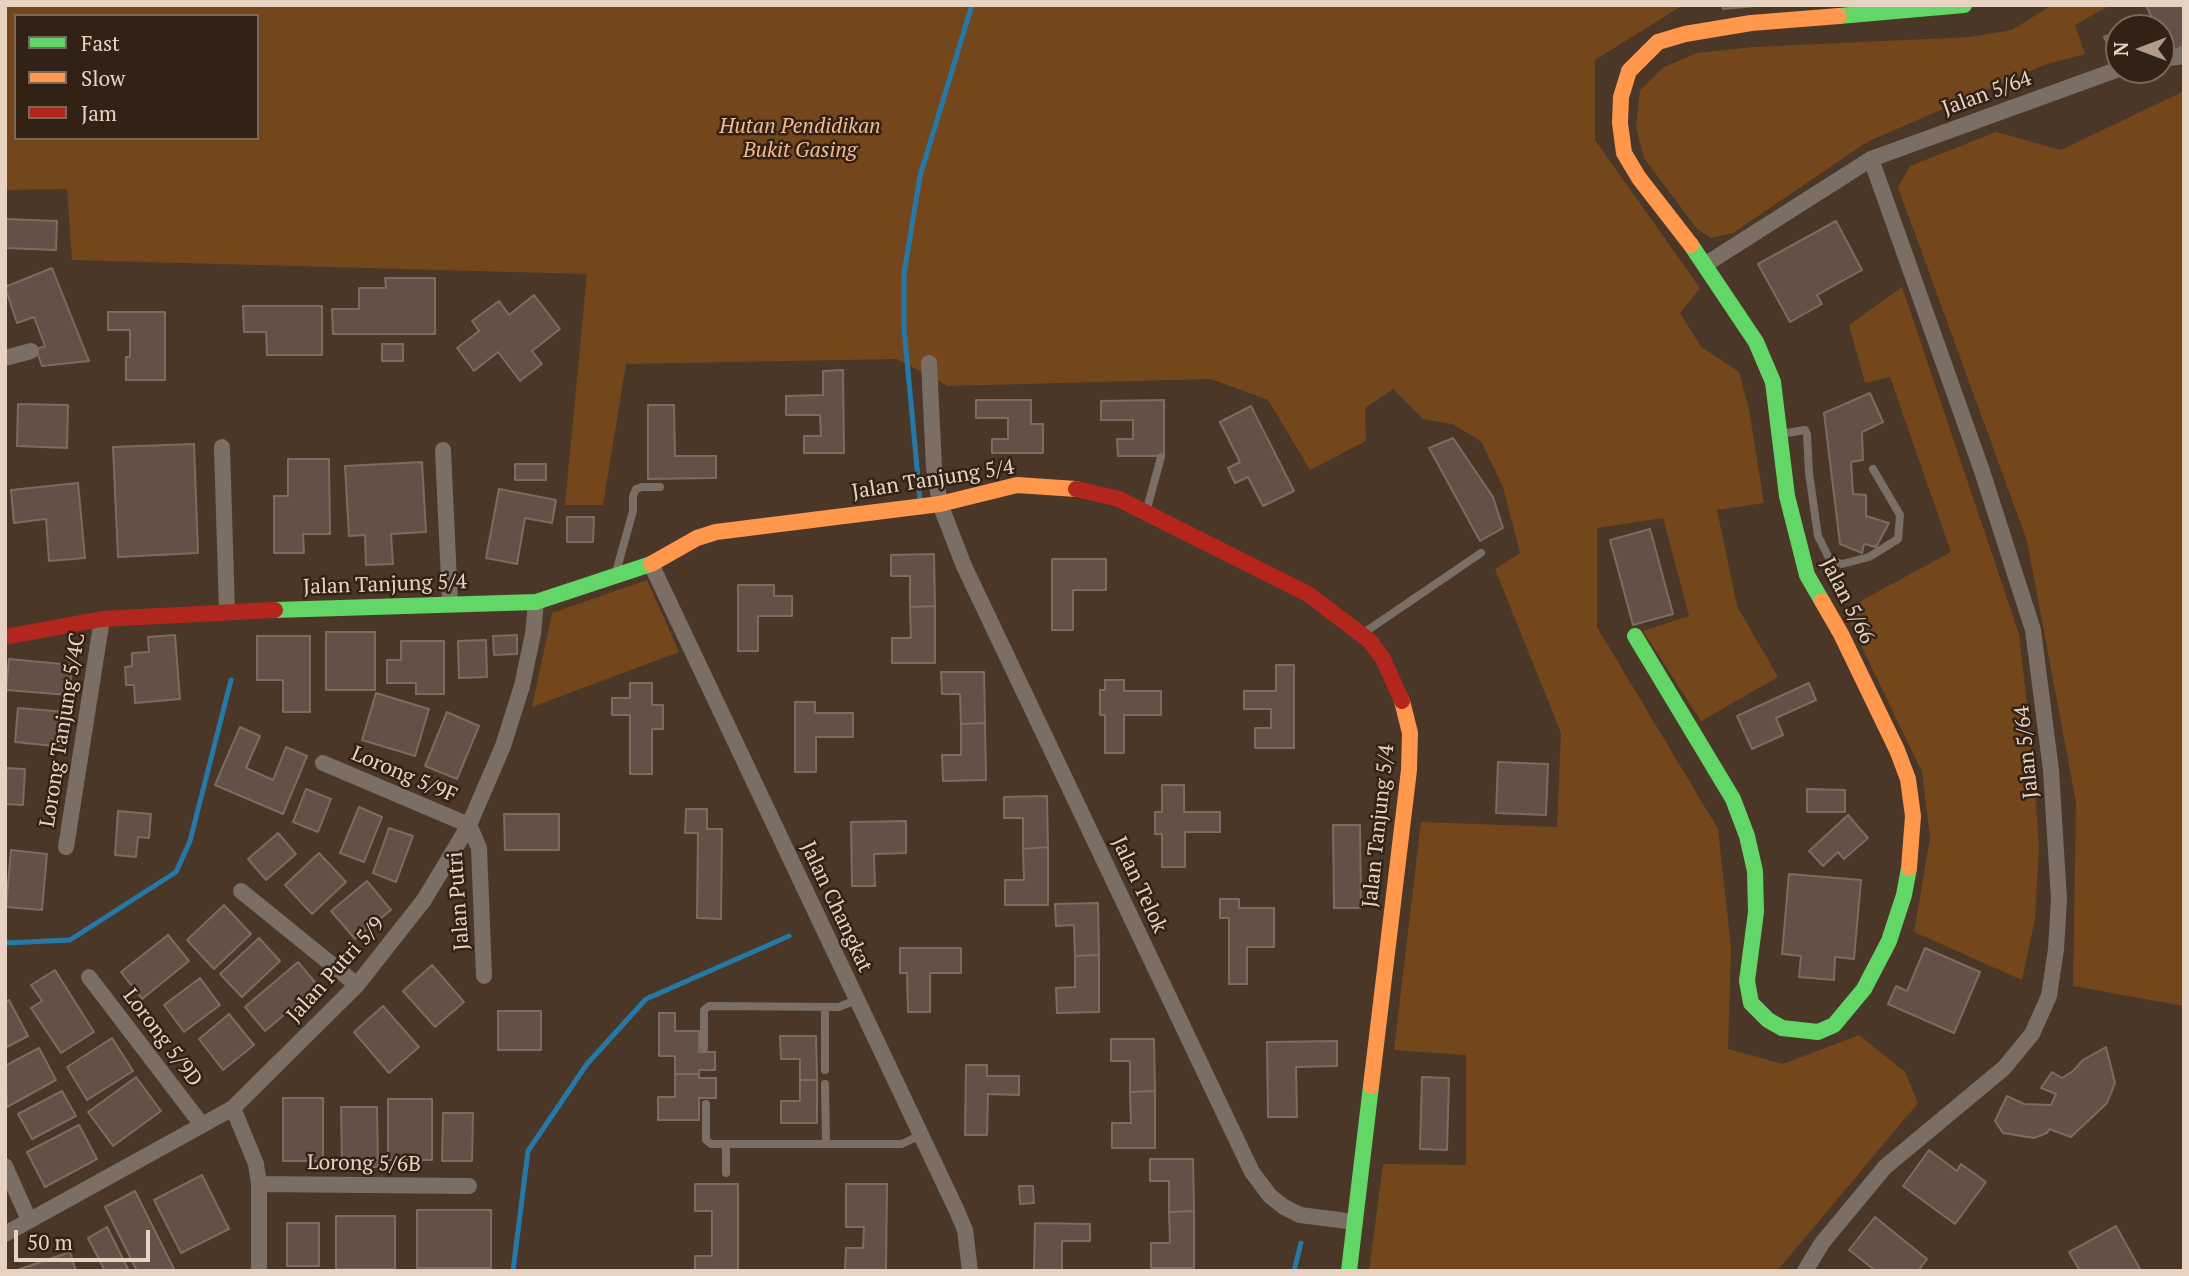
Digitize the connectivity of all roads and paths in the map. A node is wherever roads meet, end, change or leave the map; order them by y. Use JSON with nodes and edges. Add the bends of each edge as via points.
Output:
{"nodes":[{"id":1,"x":1964,"y":5,"type":"edge"},
{"id":2,"x":1875,"y":8,"type":"edge"},
{"id":3,"x":2105,"y":74,"type":"edge"},
{"id":4,"x":1871,"y":159,"type":"junction"},
{"id":5,"x":1706,"y":264,"type":"junction"},
{"id":6,"x":31,"y":351,"type":"dead end"},
{"id":7,"x":5,"y":358,"type":"edge"},
{"id":8,"x":929,"y":363,"type":"dead end"},
{"id":9,"x":1780,"y":434,"type":"junction"},
{"id":10,"x":222,"y":447,"type":"dead end"},
{"id":11,"x":443,"y":450,"type":"dead end"},
{"id":12,"x":1161,"y":457,"type":"dead end"},
{"id":13,"x":1873,"y":469,"type":"dead end"},
{"id":14,"x":660,"y":486,"type":"dead end"},
{"id":15,"x":940,"y":504,"type":"junction"},
{"id":16,"x":1146,"y":512,"type":"junction"},
{"id":17,"x":1481,"y":553,"type":"dead end"},
{"id":18,"x":651,"y":564,"type":"junction"},
{"id":19,"x":615,"y":575,"type":"junction"},
{"id":20,"x":536,"y":602,"type":"junction"},
{"id":21,"x":450,"y":603,"type":"junction"},
{"id":22,"x":227,"y":611,"type":"junction"},
{"id":23,"x":102,"y":620,"type":"junction"},
{"id":24,"x":1362,"y":634,"type":"junction"},
{"id":25,"x":1635,"y":636,"type":"dead end"},
{"id":26,"x":5,"y":637,"type":"edge"},
{"id":27,"x":323,"y":763,"type":"dead end"},
{"id":28,"x":469,"y":825,"type":"junction"},
{"id":29,"x":66,"y":846,"type":"dead end"},
{"id":30,"x":241,"y":891,"type":"dead end"},
{"id":31,"x":484,"y":976,"type":"dead end"},
{"id":32,"x":89,"y":977,"type":"dead end"},
{"id":33,"x":357,"y":985,"type":"junction"},
{"id":34,"x":856,"y":1000,"type":"junction"},
{"id":35,"x":825,"y":1007,"type":"junction"},
{"id":36,"x":704,"y":1048,"type":"dead end"},
{"id":37,"x":825,"y":1070,"type":"dead end"},
{"id":38,"x":825,"y":1084,"type":"dead end"},
{"id":39,"x":706,"y":1104,"type":"dead end"},
{"id":40,"x":233,"y":1108,"type":"junction"},
{"id":41,"x":202,"y":1125,"type":"junction"},
{"id":42,"x":920,"y":1135,"type":"junction"},
{"id":43,"x":726,"y":1144,"type":"junction"},
{"id":44,"x":825,"y":1144,"type":"junction"},
{"id":45,"x":5,"y":1166,"type":"edge"},
{"id":46,"x":726,"y":1173,"type":"dead end"},
{"id":47,"x":260,"y":1184,"type":"junction"},
{"id":48,"x":469,"y":1186,"type":"dead end"},
{"id":49,"x":29,"y":1220,"type":"junction"},
{"id":50,"x":1355,"y":1222,"type":"junction"},
{"id":51,"x":5,"y":1234,"type":"edge"},
{"id":52,"x":259,"y":1271,"type":"edge"},
{"id":53,"x":970,"y":1271,"type":"edge"},
{"id":54,"x":1349,"y":1271,"type":"edge"},
{"id":55,"x":1805,"y":1271,"type":"edge"}],
"edges":[{"from":1,"to":2,"type":"street","name":"Jalan 5/66"},
{"from":2,"to":5,"type":"street","name":"Jalan 5/66","via":[[1685,34],[1658,42],[1629,71],[1619,123],[1624,153]]},
{"from":3,"to":4,"type":"street","name":"Jalan 5/64"},
{"from":4,"to":5,"type":"street","name":"Jalan 5/64"},
{"from":4,"to":55,"type":"street","name":"Jalan 5/64","via":[[2033,630],[2051,770],[2059,899],[2049,996],[2032,1034],[2004,1068],[1885,1167],[1822,1243]]},
{"from":5,"to":9,"type":"street","name":"Jalan 5/66","via":[[1756,341],[1773,382]]},
{"from":6,"to":7,"type":"street"},
{"from":8,"to":15,"type":"street","name":"Jalan Telok"},
{"from":9,"to":13,"type":"lane","via":[[1805,430],[1807,434],[1818,536],[1830,560],[1842,564],[1869,557],[1898,539],[1900,515]]},
{"from":9,"to":25,"type":"street","name":"Jalan 5/66","via":[[1787,496],[1807,575],[1897,750],[1908,779],[1913,816],[1912,854],[1889,941],[1864,989],[1834,1025],[1818,1032],[1782,1028],[1751,1003],[1747,981],[1756,912],[1755,871],[1747,836],[1733,799]]},
{"from":10,"to":22,"type":"street"},
{"from":11,"to":21,"type":"street"},
{"from":12,"to":16,"type":"lane"},
{"from":14,"to":19,"type":"lane","via":[[636,489]]},
{"from":15,"to":16,"type":"street","name":"Jalan Tanjung 5/4","via":[[1017,485],[1067,486],[1119,499]]},
{"from":15,"to":18,"type":"street","name":"Jalan Tanjung 5/4","via":[[716,532]]},
{"from":15,"to":50,"type":"street","name":"Jalan Telok","via":[[964,566],[1252,1172],[1270,1196],[1300,1215]]},
{"from":16,"to":24,"type":"street","name":"Jalan Tanjung 5/4","via":[[1308,594]]},
{"from":17,"to":24,"type":"lane"},
{"from":18,"to":19,"type":"street","name":"Jalan Tanjung 5/4"},
{"from":18,"to":34,"type":"street","name":"Jalan Changkat"},
{"from":19,"to":20,"type":"street","name":"Jalan Tanjung 5/4"},
{"from":20,"to":21,"type":"street","name":"Jalan Tanjung 5/4"},
{"from":20,"to":28,"type":"street","name":"Jalan Putri 5/9","via":[[522,686],[503,746]]},
{"from":21,"to":22,"type":"street","name":"Jalan Tanjung 5/4"},
{"from":22,"to":23,"type":"street","name":"Jalan Tanjung 5/4"},
{"from":23,"to":26,"type":"street","name":"Jalan Tanjung 5/4"},
{"from":23,"to":29,"type":"street","name":"Lorong Tanjung 5/4C"},
{"from":24,"to":50,"type":"street","name":"Jalan Tanjung 5/4","via":[[1383,659],[1400,694],[1410,733]]},
{"from":27,"to":28,"type":"street","name":"Lorong 5/9F"},
{"from":28,"to":31,"type":"street","name":"Jalan Putri","via":[[479,848]]},
{"from":28,"to":33,"type":"street","name":"Jalan Putri 5/9","via":[[424,900]]},
{"from":30,"to":33,"type":"street"},
{"from":32,"to":41,"type":"street","name":"Lorong 5/9D"},
{"from":33,"to":40,"type":"street","name":"Jalan Putri 5/9"},
{"from":34,"to":35,"type":"lane"},
{"from":34,"to":42,"type":"street","name":"Jalan Changkat"},
{"from":35,"to":36,"type":"lane","via":[[707,1007]]},
{"from":35,"to":37,"type":"lane"},
{"from":38,"to":44,"type":"lane"},
{"from":39,"to":43,"type":"lane","via":[[706,1140]]},
{"from":40,"to":41,"type":"street","name":"Jalan Putri 5/9"},
{"from":40,"to":47,"type":"street"},
{"from":41,"to":49,"type":"street","name":"Jalan Putri 5/9"},
{"from":42,"to":44,"type":"lane","via":[[902,1144]]},
{"from":42,"to":53,"type":"street","name":"Jalan Changkat","via":[[965,1230]]},
{"from":43,"to":44,"type":"lane"},
{"from":43,"to":46,"type":"lane"},
{"from":45,"to":49,"type":"street"},
{"from":47,"to":48,"type":"street","name":"Lorong 5/6B"},
{"from":47,"to":52,"type":"street"},
{"from":49,"to":51,"type":"street","name":"Jalan Putri 5/9"},
{"from":50,"to":54,"type":"street","name":"Jalan Tanjung 5/4"}]}
